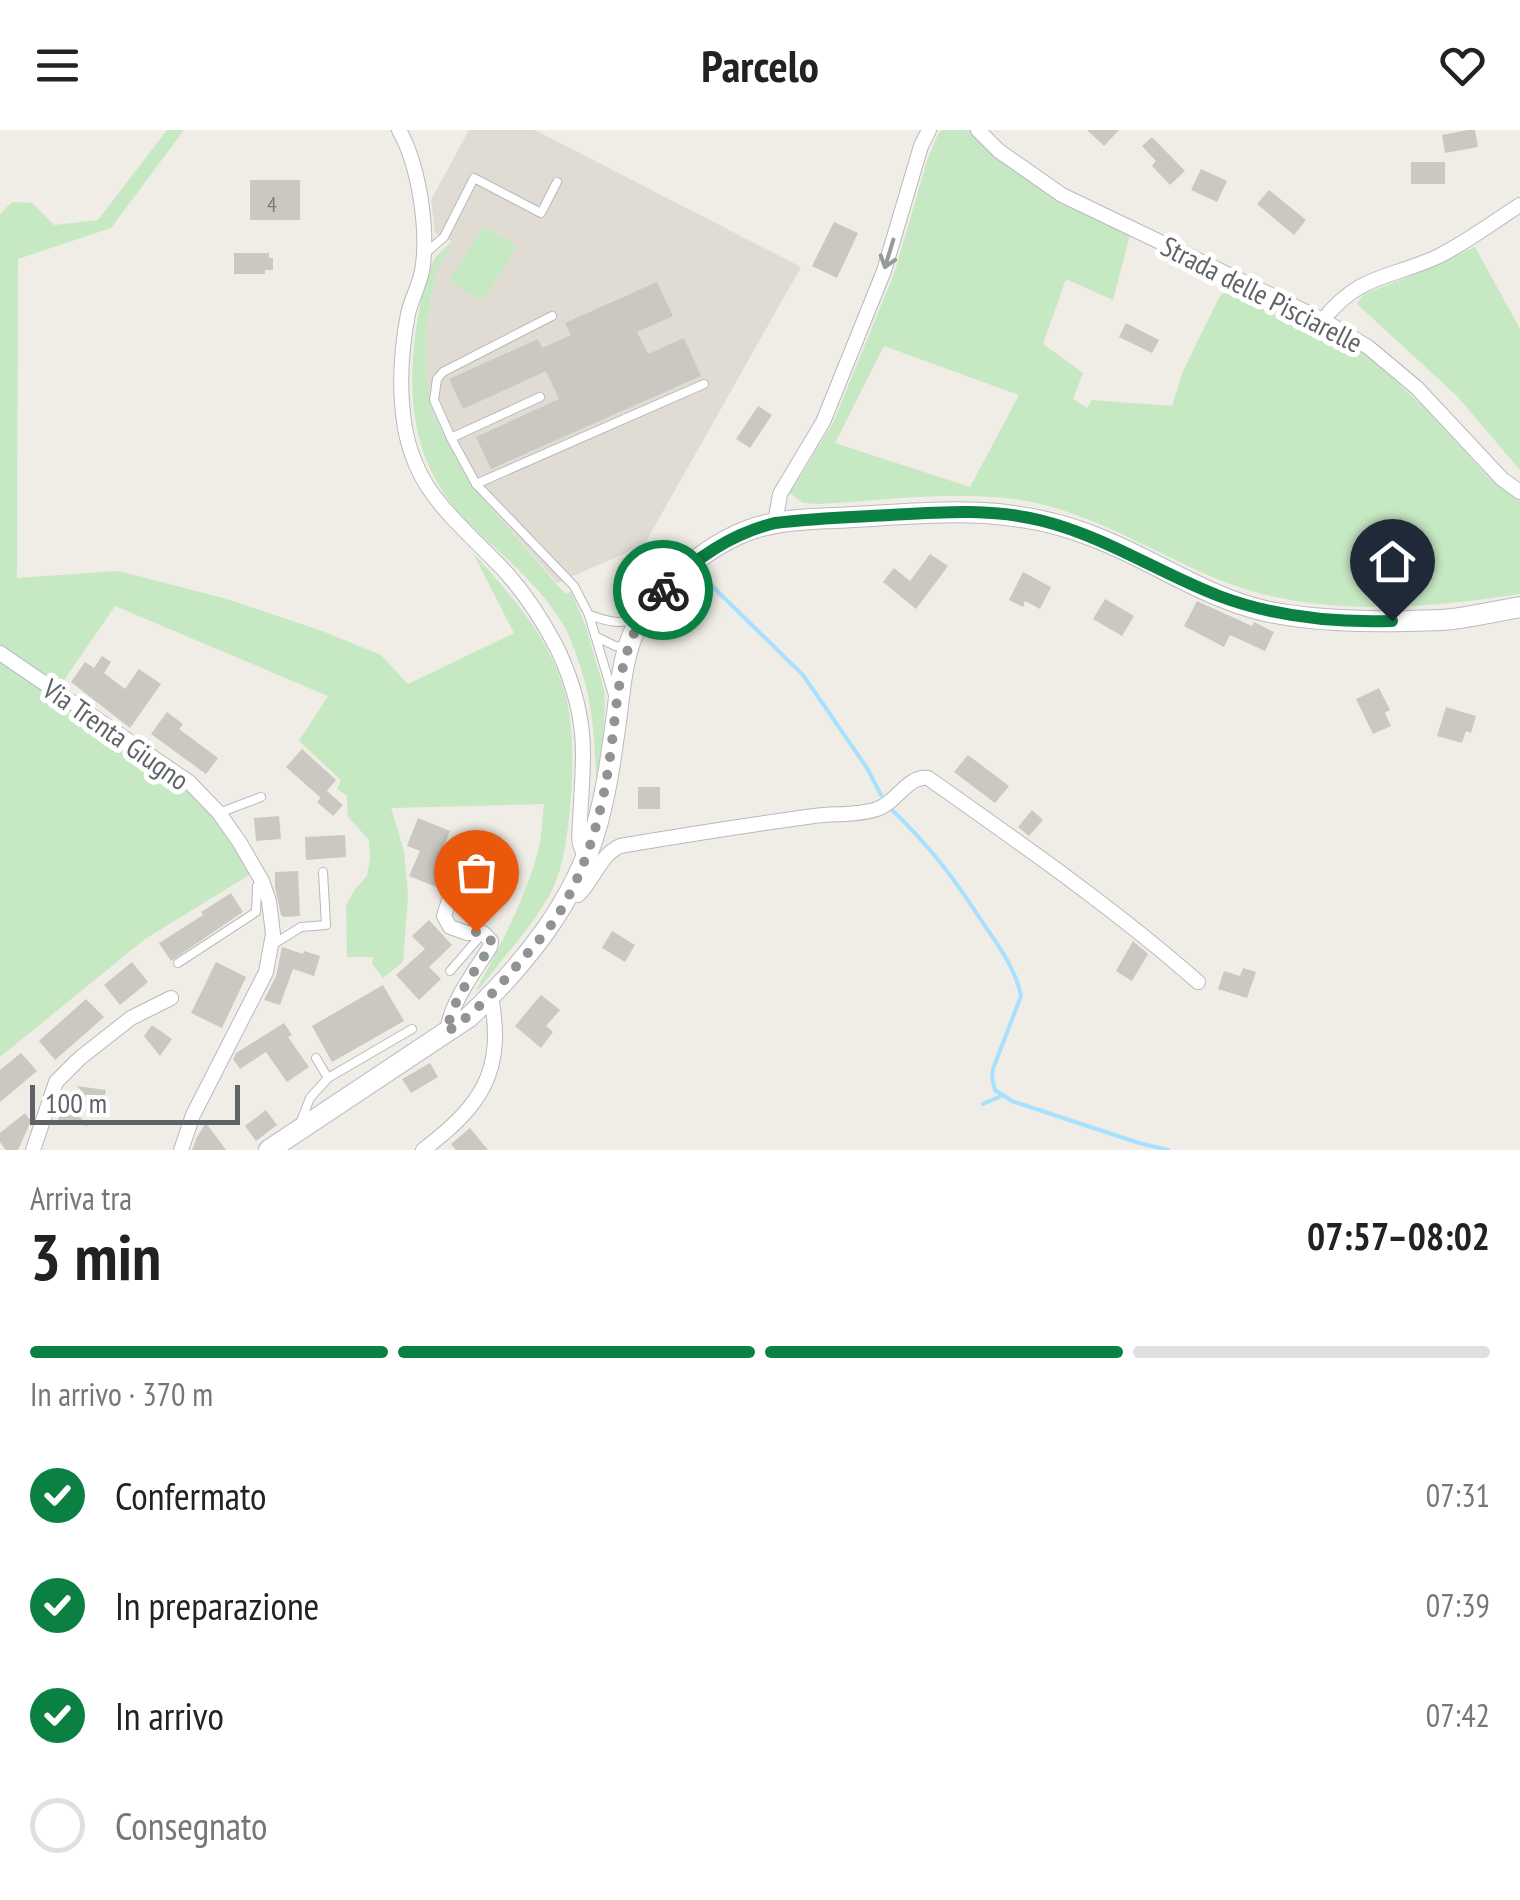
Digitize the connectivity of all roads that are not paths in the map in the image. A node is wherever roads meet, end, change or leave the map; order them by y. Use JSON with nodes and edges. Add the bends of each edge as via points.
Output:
{"nodes":[{"id":1,"x":399,"y":130,"type":"edge"},
{"id":2,"x":929,"y":130,"type":"edge"},
{"id":3,"x":978,"y":130,"type":"edge"},
{"id":4,"x":558,"y":182,"type":"dead end"},
{"id":5,"x":1520,"y":204,"type":"edge"},
{"id":6,"x":423,"y":255,"type":"junction"},
{"id":7,"x":552,"y":316,"type":"dead end"},
{"id":8,"x":1322,"y":320,"type":"junction"},
{"id":9,"x":704,"y":384,"type":"dead end"},
{"id":10,"x":540,"y":397,"type":"dead end"},
{"id":11,"x":451,"y":438,"type":"junction"},
{"id":12,"x":476,"y":484,"type":"junction"},
{"id":13,"x":1520,"y":492,"type":"edge"},
{"id":14,"x":775,"y":523,"type":"junction"},
{"id":15,"x":1520,"y":607,"type":"edge"},
{"id":16,"x":644,"y":614,"type":"junction"},
{"id":17,"x":590,"y":616,"type":"junction"},
{"id":18,"x":612,"y":622,"type":"junction"},
{"id":19,"x":595,"y":636,"type":"junction"},
{"id":20,"x":628,"y":647,"type":"junction"},
{"id":21,"x":0,"y":653,"type":"edge"},
{"id":22,"x":617,"y":708,"type":"junction"},
{"id":23,"x":261,"y":796,"type":"dead end"},
{"id":24,"x":219,"y":813,"type":"junction"},
{"id":25,"x":468,"y":841,"type":"dead end"},
{"id":26,"x":586,"y":858,"type":"junction"},
{"id":27,"x":323,"y":872,"type":"dead end"},
{"id":28,"x":262,"y":882,"type":"junction"},
{"id":29,"x":568,"y":894,"type":"junction"},
{"id":30,"x":484,"y":932,"type":"junction"},
{"id":31,"x":272,"y":946,"type":"junction"},
{"id":32,"x":178,"y":964,"type":"dead end"},
{"id":33,"x":450,"y":971,"type":"dead end"},
{"id":34,"x":1198,"y":982,"type":"dead end"},
{"id":35,"x":491,"y":996,"type":"junction"},
{"id":36,"x":171,"y":998,"type":"dead end"},
{"id":37,"x":412,"y":1030,"type":"dead end"},
{"id":38,"x":447,"y":1032,"type":"junction"},
{"id":39,"x":316,"y":1058,"type":"dead end"},
{"id":40,"x":328,"y":1078,"type":"junction"},
{"id":41,"x":298,"y":1129,"type":"junction"},
{"id":42,"x":33,"y":1150,"type":"edge"},
{"id":43,"x":181,"y":1150,"type":"edge"},
{"id":44,"x":268,"y":1150,"type":"edge"},
{"id":45,"x":423,"y":1150,"type":"edge"}],
"edges":[{"from":1,"to":6,"type":"street","via":[[418,185]]},
{"from":2,"to":14,"type":"street","one_way":true,"via":[[884,271],[822,422],[786,480]]},
{"from":3,"to":8,"type":"street","name":"Strada delle Pisciarelle","via":[[1062,195]]},
{"from":4,"to":6,"type":"lane","via":[[542,213],[474,178],[444,237]]},
{"from":5,"to":8,"type":"street","via":[[1456,247],[1366,282]]},
{"from":6,"to":26,"type":"street","via":[[404,350],[405,427],[414,461],[432,496],[524,596],[567,671],[580,719],[579,843]]},
{"from":7,"to":11,"type":"lane","via":[[436,379],[434,400]]},
{"from":8,"to":13,"type":"street","name":"Strada delle Pisciarelle","via":[[1405,378]]},
{"from":9,"to":12,"type":"lane"},
{"from":10,"to":11,"type":"lane"},
{"from":11,"to":12,"type":"lane"},
{"from":12,"to":17,"type":"lane","via":[[574,586]]},
{"from":14,"to":15,"type":"main road","via":[[1005,513],[1092,536],[1263,610],[1364,622],[1450,620]]},
{"from":14,"to":16,"type":"main road","via":[[699,558]]},
{"from":16,"to":18,"type":"lane"},
{"from":16,"to":20,"type":"main road"},
{"from":17,"to":18,"type":"lane"},
{"from":17,"to":19,"type":"lane"},
{"from":18,"to":20,"type":"lane"},
{"from":19,"to":20,"type":"lane"},
{"from":19,"to":22,"type":"lane"},
{"from":20,"to":22,"type":"main road"},
{"from":21,"to":24,"type":"street","name":"Via Trenta Giugno","via":[[189,782]]},
{"from":22,"to":26,"type":"main road","via":[[601,812]]},
{"from":23,"to":24,"type":"lane"},
{"from":24,"to":28,"type":"street","name":"Via Trenta Giugno"},
{"from":25,"to":30,"type":"street","via":[[444,916],[458,931]]},
{"from":26,"to":29,"type":"main road"},
{"from":27,"to":31,"type":"lane","via":[[326,925],[301,928]]},
{"from":28,"to":31,"type":"street","name":"Via Trenta Giugno"},
{"from":28,"to":32,"type":"lane","via":[[251,918]]},
{"from":29,"to":34,"type":"street","via":[[578,895],[620,846],[877,809],[921,777],[1074,883]]},
{"from":29,"to":35,"type":"main road"},
{"from":30,"to":33,"type":"lane"},
{"from":30,"to":38,"type":"street","via":[[490,947],[456,1003]]},
{"from":31,"to":43,"type":"street","name":"Via Trenta Giugno","via":[[266,972]]},
{"from":35,"to":38,"type":"main road"},
{"from":35,"to":45,"type":"street","via":[[496,1037],[485,1087]]},
{"from":36,"to":42,"type":"street","via":[[131,1018],[56,1082]]},
{"from":37,"to":40,"type":"lane"},
{"from":38,"to":41,"type":"main road"},
{"from":39,"to":40,"type":"lane"},
{"from":40,"to":41,"type":"lane","via":[[310,1098]]},
{"from":41,"to":44,"type":"main road"}]}
